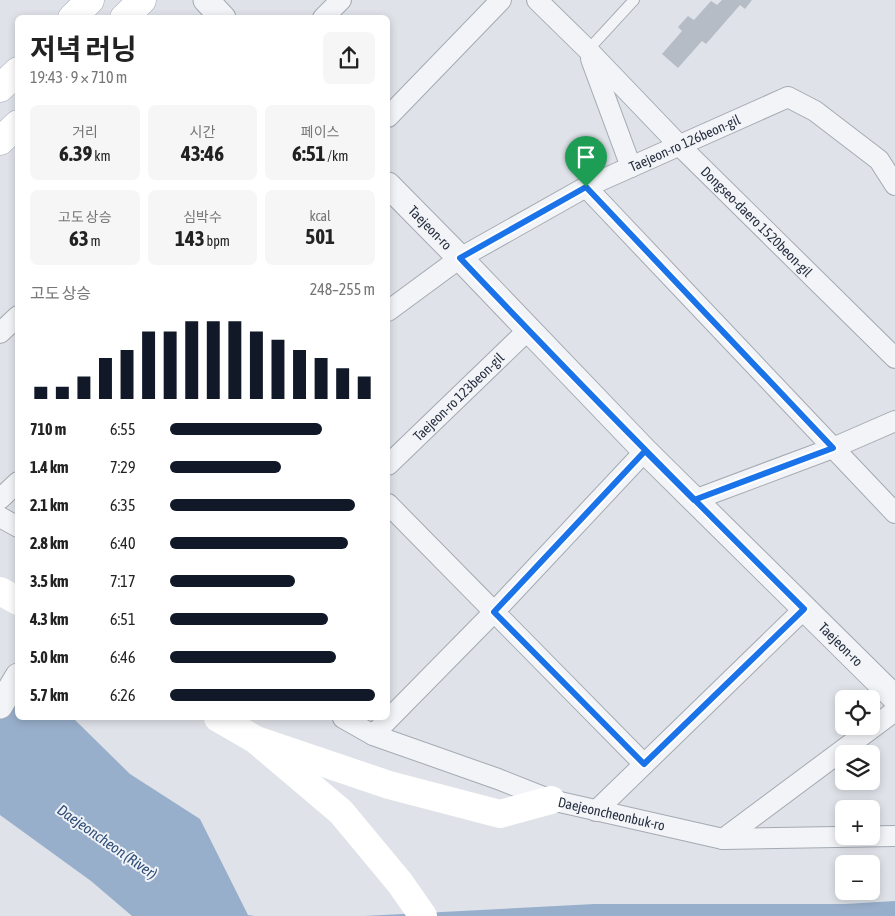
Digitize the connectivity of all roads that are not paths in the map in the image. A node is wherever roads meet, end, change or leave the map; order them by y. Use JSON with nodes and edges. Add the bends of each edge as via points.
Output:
{"nodes":[{"id":1,"x":90,"y":0,"type":"edge"},
{"id":2,"x":142,"y":0,"type":"edge"},
{"id":3,"x":206,"y":0,"type":"edge"},
{"id":4,"x":341,"y":0,"type":"edge"},
{"id":5,"x":501,"y":0,"type":"edge"},
{"id":6,"x":537,"y":0,"type":"edge"},
{"id":7,"x":634,"y":0,"type":"edge"},
{"id":8,"x":75,"y":15,"type":"edge"},
{"id":9,"x":127,"y":15,"type":"edge"},
{"id":10,"x":220,"y":15,"type":"edge"},
{"id":11,"x":326,"y":15,"type":"edge"},
{"id":12,"x":588,"y":50,"type":"junction"},
{"id":13,"x":15,"y":74,"type":"edge"},
{"id":14,"x":0,"y":88,"type":"edge"},
{"id":15,"x":390,"y":115,"type":"edge"},
{"id":16,"x":15,"y":126,"type":"edge"},
{"id":17,"x":0,"y":141,"type":"edge"},
{"id":18,"x":680,"y":146,"type":"junction"},
{"id":19,"x":631,"y":167,"type":"junction"},
{"id":20,"x":895,"y":185,"type":"edge"},
{"id":21,"x":390,"y":187,"type":"edge"},
{"id":22,"x":586,"y":187,"type":"junction"},
{"id":23,"x":460,"y":258,"type":"junction"},
{"id":24,"x":390,"y":310,"type":"edge"},
{"id":25,"x":15,"y":319,"type":"edge"},
{"id":26,"x":528,"y":330,"type":"junction"},
{"id":27,"x":0,"y":333,"type":"edge"},
{"id":28,"x":895,"y":358,"type":"edge"},
{"id":29,"x":895,"y":421,"type":"edge"},
{"id":30,"x":833,"y":448,"type":"junction"},
{"id":31,"x":645,"y":451,"type":"junction"},
{"id":32,"x":390,"y":463,"type":"edge"},
{"id":33,"x":15,"y":485,"type":"edge"},
{"id":34,"x":0,"y":499,"type":"edge"},
{"id":35,"x":694,"y":500,"type":"junction"},
{"id":36,"x":390,"y":506,"type":"edge"},
{"id":37,"x":895,"y":513,"type":"edge"},
{"id":38,"x":0,"y":517,"type":"edge"},
{"id":39,"x":15,"y":525,"type":"edge"},
{"id":40,"x":0,"y":591,"type":"edge"},
{"id":41,"x":15,"y":599,"type":"edge"},
{"id":42,"x":804,"y":609,"type":"junction"},
{"id":43,"x":494,"y":612,"type":"junction"},
{"id":44,"x":15,"y":681,"type":"edge"},
{"id":45,"x":895,"y":698,"type":"edge"},
{"id":46,"x":0,"y":706,"type":"edge"},
{"id":47,"x":895,"y":711,"type":"edge"},
{"id":48,"x":390,"y":718,"type":"edge"},
{"id":49,"x":221,"y":720,"type":"edge"},
{"id":50,"x":347,"y":720,"type":"edge"},
{"id":51,"x":388,"y":720,"type":"edge"},
{"id":52,"x":373,"y":735,"type":"junction"},
{"id":53,"x":256,"y":740,"type":"junction"},
{"id":54,"x":644,"y":764,"type":"junction"},
{"id":55,"x":551,"y":800,"type":"junction"},
{"id":56,"x":596,"y":811,"type":"junction"},
{"id":57,"x":895,"y":836,"type":"edge"},
{"id":58,"x":723,"y":840,"type":"junction"},
{"id":59,"x":424,"y":916,"type":"edge"}],
"edges":[{"from":1,"to":8,"type":"main road"},
{"from":2,"to":9,"type":"main road"},
{"from":3,"to":10,"type":"street"},
{"from":4,"to":11,"type":"street"},
{"from":5,"to":15,"type":"street"},
{"from":6,"to":12,"type":"street","name":"Dongseo-daero 1520beon-gil"},
{"from":7,"to":12,"type":"lane"},
{"from":12,"to":18,"type":"street","name":"Dongseo-daero 1520beon-gil"},
{"from":12,"to":19,"type":"street"},
{"from":13,"to":14,"type":"main road"},
{"from":16,"to":17,"type":"main road"},
{"from":18,"to":19,"type":"street","name":"Taejeon-ro 126beon-gil"},
{"from":18,"to":20,"type":"street","name":"Taejeon-ro 126beon-gil","via":[[788,97],[815,111],[880,160]]},
{"from":18,"to":28,"type":"street","name":"Dongseo-daero 1520beon-gil"},
{"from":19,"to":22,"type":"street","name":"Taejeon-ro 126beon-gil"},
{"from":21,"to":23,"type":"street","name":"Taejeon-ro"},
{"from":22,"to":23,"type":"street","name":"Taejeon-ro 126beon-gil"},
{"from":22,"to":30,"type":"street"},
{"from":23,"to":24,"type":"street","name":"Taejeon-ro 126beon-gil"},
{"from":23,"to":26,"type":"street","name":"Taejeon-ro"},
{"from":25,"to":27,"type":"street"},
{"from":26,"to":31,"type":"street","name":"Taejeon-ro"},
{"from":26,"to":32,"type":"street","name":"Taejeon-ro 123beon-gil"},
{"from":29,"to":30,"type":"street"},
{"from":30,"to":35,"type":"street"},
{"from":30,"to":37,"type":"street"},
{"from":31,"to":35,"type":"street","name":"Taejeon-ro"},
{"from":31,"to":43,"type":"street"},
{"from":33,"to":34,"type":"street"},
{"from":35,"to":42,"type":"street","name":"Taejeon-ro"},
{"from":36,"to":43,"type":"street"},
{"from":38,"to":39,"type":"street"},
{"from":40,"to":41,"type":"main road"},
{"from":42,"to":45,"type":"street","name":"Taejeon-ro"},
{"from":42,"to":54,"type":"street"},
{"from":43,"to":48,"type":"street"},
{"from":43,"to":54,"type":"street"},
{"from":44,"to":46,"type":"street"},
{"from":47,"to":58,"type":"street"},
{"from":49,"to":53,"type":"main road"},
{"from":50,"to":52,"type":"street","name":"Daejeoncheonbuk-ro"},
{"from":51,"to":52,"type":"street"},
{"from":52,"to":55,"type":"street","name":"Daejeoncheonbuk-ro"},
{"from":53,"to":55,"type":"main road","via":[[389,785],[500,814]]},
{"from":53,"to":59,"type":"main road","via":[[341,812]]},
{"from":54,"to":56,"type":"street"},
{"from":55,"to":56,"type":"street","name":"Daejeoncheonbuk-ro"},
{"from":56,"to":58,"type":"street","name":"Daejeoncheonbuk-ro"},
{"from":57,"to":58,"type":"street","name":"Daejeoncheonbuk-ro"}]}
